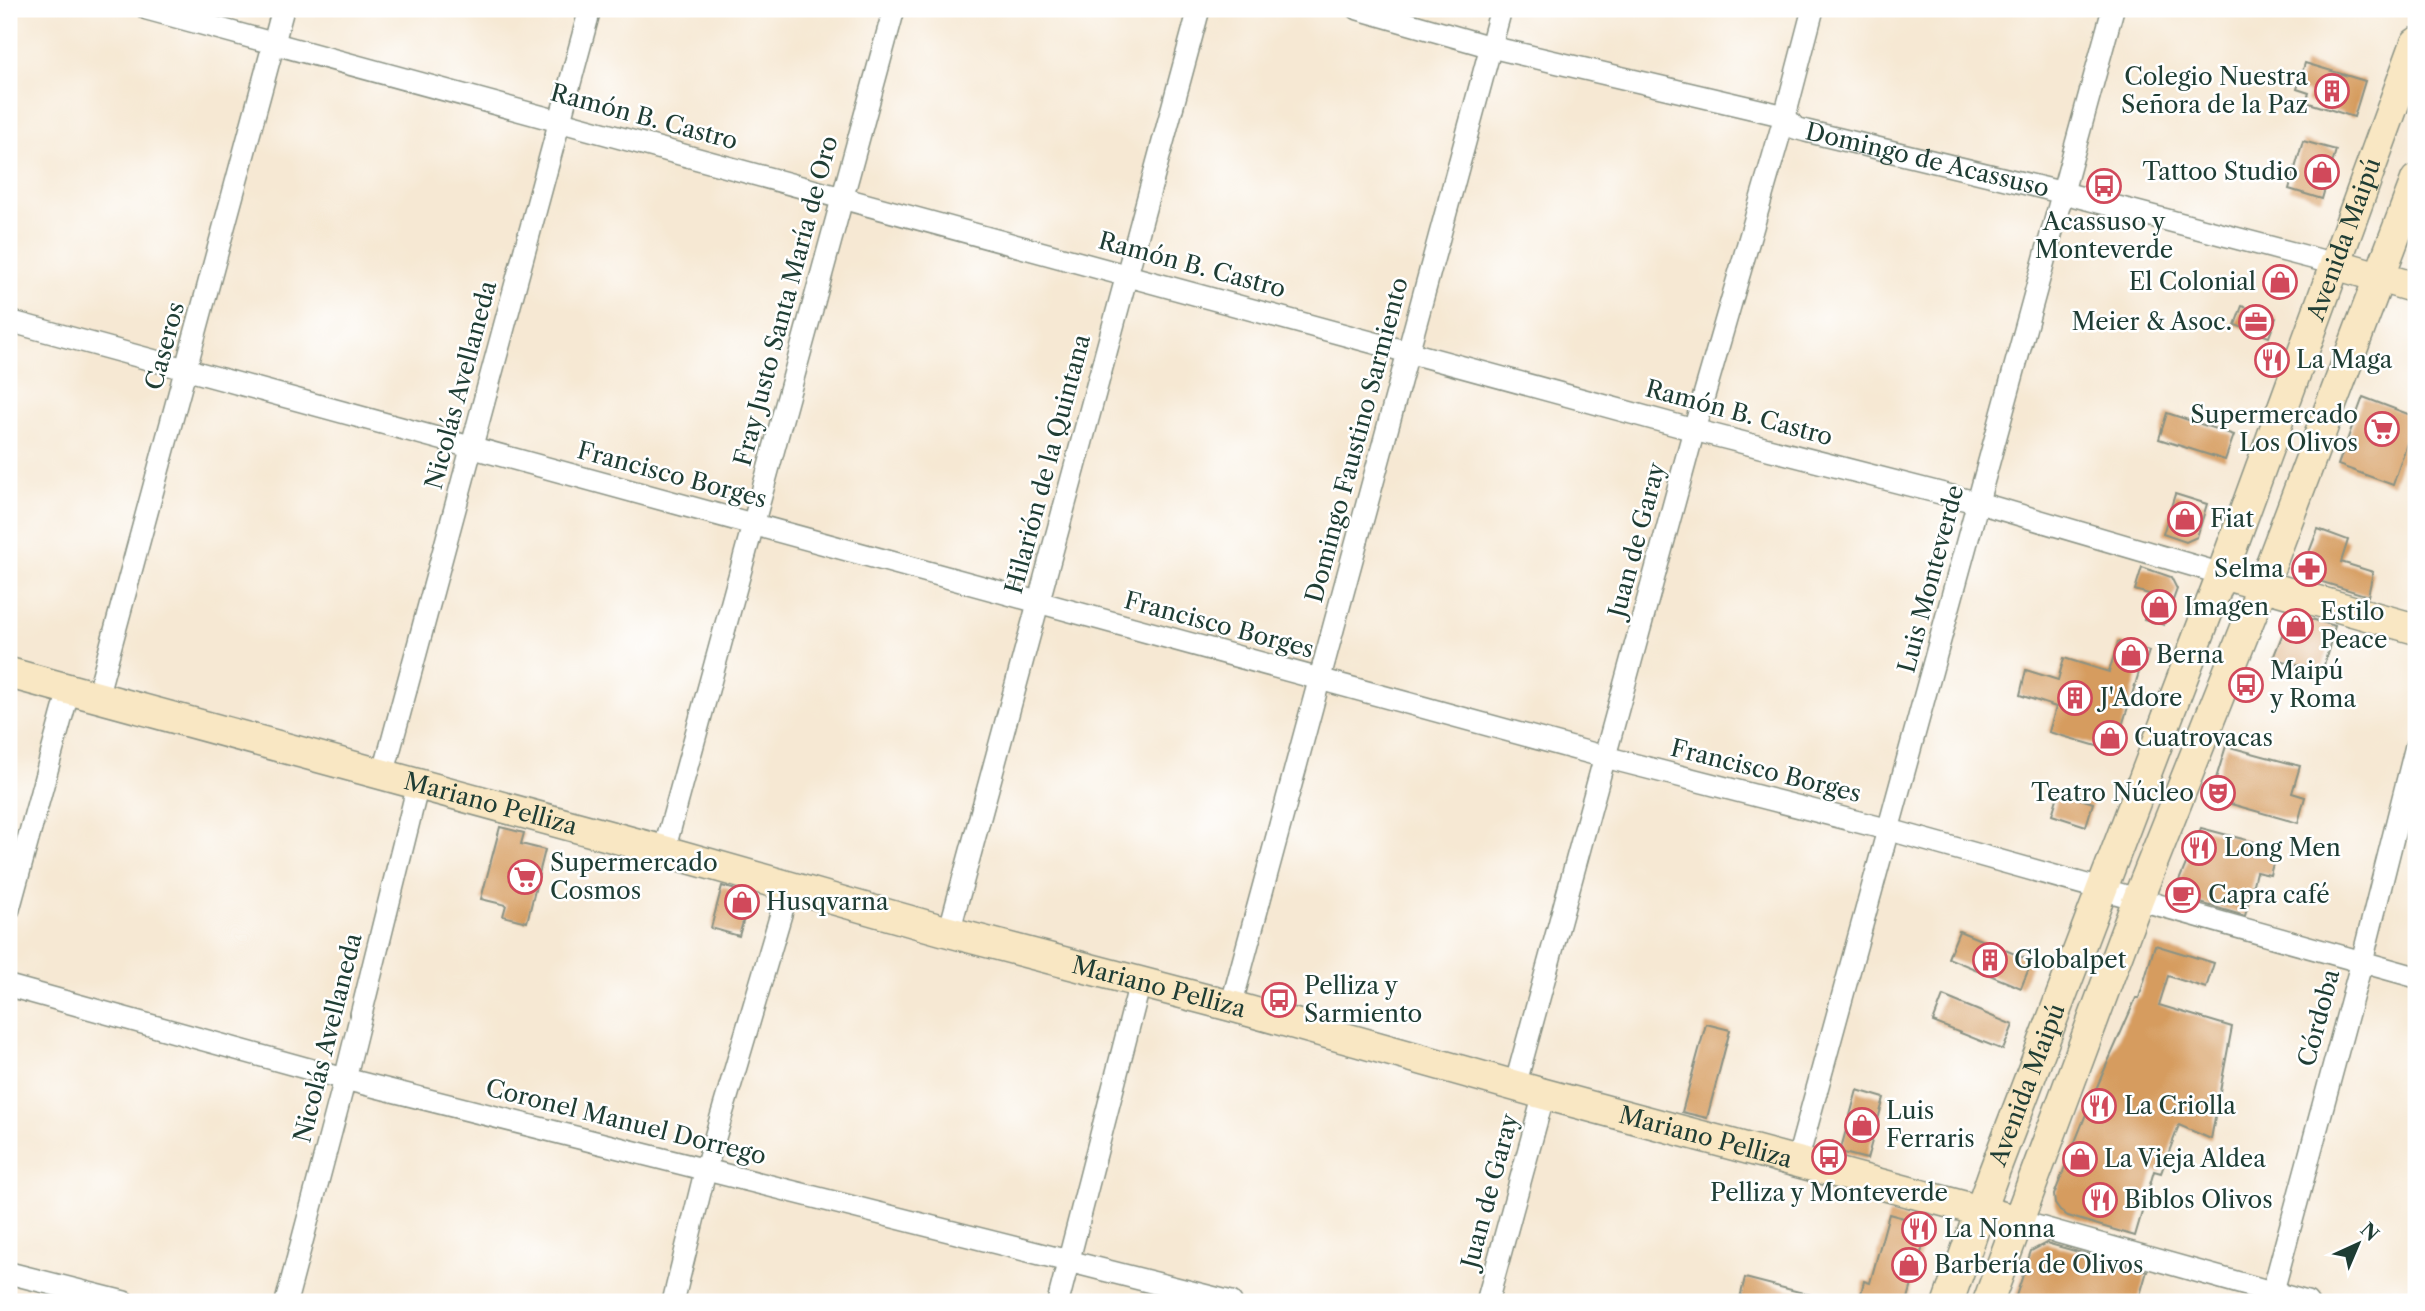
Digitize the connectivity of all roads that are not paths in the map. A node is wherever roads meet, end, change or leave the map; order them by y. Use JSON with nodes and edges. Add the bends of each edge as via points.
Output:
{"nodes":[{"id":1,"x":147,"y":9,"type":"edge"},
{"id":2,"x":283,"y":9,"type":"edge"},
{"id":3,"x":590,"y":9,"type":"edge"},
{"id":4,"x":894,"y":9,"type":"edge"},
{"id":5,"x":1199,"y":9,"type":"edge"},
{"id":6,"x":1358,"y":9,"type":"edge"},
{"id":7,"x":1501,"y":9,"type":"edge"},
{"id":8,"x":1812,"y":9,"type":"edge"},
{"id":9,"x":2113,"y":9,"type":"edge"},
{"id":10,"x":274,"y":43,"type":"junction"},
{"id":11,"x":2416,"y":43,"type":"edge"},
{"id":12,"x":1491,"y":47,"type":"junction"},
{"id":13,"x":1785,"y":117,"type":"junction"},
{"id":14,"x":560,"y":121,"type":"junction"},
{"id":15,"x":2416,"y":180,"type":"edge"},
{"id":16,"x":2064,"y":193,"type":"junction"},
{"id":17,"x":842,"y":198,"type":"junction"},
{"id":18,"x":2335,"y":264,"type":"junction"},
{"id":19,"x":1126,"y":275,"type":"junction"},
{"id":20,"x":2381,"y":276,"type":"junction"},
{"id":21,"x":2416,"y":288,"type":"edge"},
{"id":22,"x":9,"y":321,"type":"edge"},
{"id":23,"x":1408,"y":352,"type":"junction"},
{"id":24,"x":186,"y":369,"type":"junction"},
{"id":25,"x":1694,"y":430,"type":"junction"},
{"id":26,"x":471,"y":448,"type":"junction"},
{"id":27,"x":1979,"y":503,"type":"junction"},
{"id":28,"x":753,"y":525,"type":"junction"},
{"id":29,"x":2222,"y":573,"type":"junction"},
{"id":30,"x":2263,"y":585,"type":"junction"},
{"id":31,"x":1038,"y":603,"type":"junction"},
{"id":32,"x":2416,"y":629,"type":"edge"},
{"id":33,"x":9,"y":673,"type":"edge"},
{"id":34,"x":1319,"y":679,"type":"junction"},
{"id":35,"x":83,"y":693,"type":"junction"},
{"id":36,"x":2416,"y":747,"type":"edge"},
{"id":37,"x":1605,"y":757,"type":"junction"},
{"id":38,"x":383,"y":775,"type":"junction"},
{"id":39,"x":418,"y":785,"type":"junction"},
{"id":40,"x":1890,"y":830,"type":"junction"},
{"id":41,"x":664,"y":850,"type":"junction"},
{"id":42,"x":789,"y":887,"type":"junction"},
{"id":43,"x":2101,"y":888,"type":"junction"},
{"id":44,"x":2138,"y":899,"type":"junction"},
{"id":45,"x":9,"y":909,"type":"edge"},
{"id":46,"x":949,"y":932,"type":"junction"},
{"id":47,"x":2362,"y":961,"type":"junction"},
{"id":48,"x":2416,"y":977,"type":"edge"},
{"id":49,"x":1140,"y":983,"type":"junction"},
{"id":50,"x":9,"y":986,"type":"edge"},
{"id":51,"x":1231,"y":1006,"type":"junction"},
{"id":52,"x":345,"y":1079,"type":"junction"},
{"id":53,"x":1515,"y":1086,"type":"junction"},
{"id":54,"x":1544,"y":1094,"type":"junction"},
{"id":55,"x":1797,"y":1162,"type":"junction"},
{"id":56,"x":706,"y":1168,"type":"junction"},
{"id":57,"x":1980,"y":1210,"type":"junction"},
{"id":58,"x":2018,"y":1221,"type":"junction"},
{"id":59,"x":1069,"y":1262,"type":"junction"},
{"id":60,"x":9,"y":1273,"type":"edge"},
{"id":61,"x":2271,"y":1298,"type":"edge"},
{"id":62,"x":124,"y":1302,"type":"edge"},
{"id":63,"x":286,"y":1302,"type":"edge"},
{"id":64,"x":673,"y":1302,"type":"edge"},
{"id":65,"x":1058,"y":1302,"type":"edge"},
{"id":66,"x":1231,"y":1302,"type":"edge"},
{"id":67,"x":1487,"y":1302,"type":"edge"},
{"id":68,"x":1948,"y":1302,"type":"edge"},
{"id":69,"x":1988,"y":1302,"type":"edge"},
{"id":70,"x":2307,"y":1302,"type":"edge"}],
"edges":[{"from":1,"to":10,"type":"street","name":"Ramón B. Castro"},
{"from":2,"to":10,"type":"street","name":"Caseros"},
{"from":3,"to":14,"type":"street","name":"Nicolás Avellaneda"},
{"from":4,"to":17,"type":"street","name":"Fray Justo Santa María de Oro"},
{"from":5,"to":19,"type":"street","name":"Hilarión de la Quintana"},
{"from":6,"to":12,"type":"street","name":"Domingo de Acassuso"},
{"from":7,"to":12,"type":"street","name":"Domingo Faustino Sarmiento"},
{"from":8,"to":13,"type":"street","name":"Juan de Garay"},
{"from":9,"to":16,"type":"street","name":"Luis Monteverde"},
{"from":10,"to":14,"type":"street","name":"Ramón B. Castro"},
{"from":10,"to":24,"type":"street","name":"Caseros"},
{"from":11,"to":18,"type":"main road","name":"Avenida Maipú"},
{"from":12,"to":13,"type":"street","name":"Domingo de Acassuso"},
{"from":12,"to":23,"type":"street","name":"Domingo Faustino Sarmiento"},
{"from":13,"to":16,"type":"street","name":"Domingo de Acassuso","via":[[1795,128],[1806,131]]},
{"from":13,"to":25,"type":"street","name":"Juan de Garay"},
{"from":14,"to":17,"type":"street","name":"Ramón B. Castro"},
{"from":14,"to":26,"type":"street","name":"Nicolás Avellaneda"},
{"from":15,"to":20,"type":"main road","name":"Avenida Maipú"},
{"from":16,"to":18,"type":"street","name":"Domingo de Acassuso"},
{"from":16,"to":27,"type":"street","name":"Luis Monteverde"},
{"from":17,"to":19,"type":"street","name":"Ramón B. Castro"},
{"from":17,"to":28,"type":"street","name":"Fray Justo Santa María de Oro"},
{"from":18,"to":20,"type":"main road","name":"Domingo de Acassuso"},
{"from":18,"to":29,"type":"main road","name":"Avenida Maipú"},
{"from":19,"to":23,"type":"street","name":"Ramón B. Castro"},
{"from":19,"to":31,"type":"street","name":"Hilarión de la Quintana"},
{"from":20,"to":21,"type":"main road","name":"Domingo de Acassuso"},
{"from":20,"to":30,"type":"main road","name":"Avenida Maipú"},
{"from":22,"to":24,"type":"street","name":"Francisco Borges"},
{"from":23,"to":25,"type":"street","name":"Ramón B. Castro"},
{"from":23,"to":34,"type":"street","name":"Domingo Faustino Sarmiento"},
{"from":24,"to":26,"type":"street","name":"Francisco Borges"},
{"from":24,"to":35,"type":"street","name":"Caseros"},
{"from":25,"to":27,"type":"street","name":"Ramón B. Castro"},
{"from":25,"to":37,"type":"street","name":"Juan de Garay"},
{"from":26,"to":28,"type":"street","name":"Francisco Borges"},
{"from":26,"to":38,"type":"street","name":"Nicolás Avellaneda"},
{"from":27,"to":29,"type":"street","name":"Ramón B. Castro"},
{"from":27,"to":40,"type":"street","name":"Luis Monteverde"},
{"from":28,"to":31,"type":"street","name":"Francisco Borges"},
{"from":28,"to":41,"type":"street","name":"Fray Justo Santa María de Oro"},
{"from":29,"to":30,"type":"main road"},
{"from":29,"to":43,"type":"main road","name":"Avenida Maipú"},
{"from":30,"to":32,"type":"main road"},
{"from":30,"to":44,"type":"main road","name":"Avenida Maipú"},
{"from":31,"to":34,"type":"street","name":"Francisco Borges"},
{"from":31,"to":46,"type":"street","name":"Hilarión de la Quintana"},
{"from":33,"to":35,"type":"main road","name":"Mariano Pelliza"},
{"from":34,"to":37,"type":"street","name":"Francisco Borges"},
{"from":34,"to":51,"type":"street","name":"Domingo Faustino Sarmiento"},
{"from":35,"to":38,"type":"main road","name":"Mariano Pelliza"},
{"from":35,"to":45,"type":"street","name":"Caseros"},
{"from":36,"to":47,"type":"street","name":"Córdoba"},
{"from":37,"to":40,"type":"street","name":"Francisco Borges"},
{"from":37,"to":53,"type":"street","name":"Juan de Garay"},
{"from":38,"to":39,"type":"main road","name":"Mariano Pelliza"},
{"from":39,"to":41,"type":"main road","name":"Mariano Pelliza"},
{"from":39,"to":52,"type":"street","name":"Nicolás Avellaneda"},
{"from":40,"to":43,"type":"street","name":"Francisco Borges"},
{"from":40,"to":55,"type":"street","name":"Luis Monteverde"},
{"from":41,"to":42,"type":"main road","name":"Mariano Pelliza"},
{"from":42,"to":46,"type":"main road","name":"Mariano Pelliza"},
{"from":42,"to":56,"type":"street"},
{"from":43,"to":44,"type":"street","name":"Francisco Borges"},
{"from":43,"to":57,"type":"main road","name":"Avenida Maipú"},
{"from":44,"to":47,"type":"street","name":"Francisco Borges"},
{"from":44,"to":58,"type":"main road","name":"Avenida Maipú"},
{"from":46,"to":49,"type":"main road","name":"Mariano Pelliza"},
{"from":47,"to":48,"type":"street","name":"Francisco Borges"},
{"from":47,"to":61,"type":"street","name":"Córdoba"},
{"from":49,"to":51,"type":"main road","name":"Mariano Pelliza"},
{"from":49,"to":59,"type":"street"},
{"from":50,"to":52,"type":"street","name":"Coronel Manuel Dorrego"},
{"from":51,"to":53,"type":"main road","name":"Mariano Pelliza"},
{"from":52,"to":56,"type":"street","name":"Coronel Manuel Dorrego"},
{"from":52,"to":63,"type":"street","name":"Nicolás Avellaneda"},
{"from":53,"to":54,"type":"main road","name":"Mariano Pelliza"},
{"from":54,"to":55,"type":"main road","name":"Mariano Pelliza"},
{"from":54,"to":67,"type":"street","name":"Juan de Garay"},
{"from":55,"to":57,"type":"main road","name":"Mariano Pelliza"},
{"from":56,"to":59,"type":"street","name":"Coronel Manuel Dorrego"},
{"from":56,"to":64,"type":"street"},
{"from":57,"to":58,"type":"main road","name":"Mariano Pelliza"},
{"from":57,"to":68,"type":"main road","name":"Avenida Maipú"},
{"from":58,"to":61,"type":"street","name":"Mariano Pelliza"},
{"from":58,"to":69,"type":"main road","name":"Avenida Maipú"},
{"from":59,"to":65,"type":"street"},
{"from":59,"to":66,"type":"street","name":"Coronel Manuel Dorrego"},
{"from":60,"to":62,"type":"street"},
{"from":61,"to":70,"type":"street","name":"Mariano Pelliza"}]}
